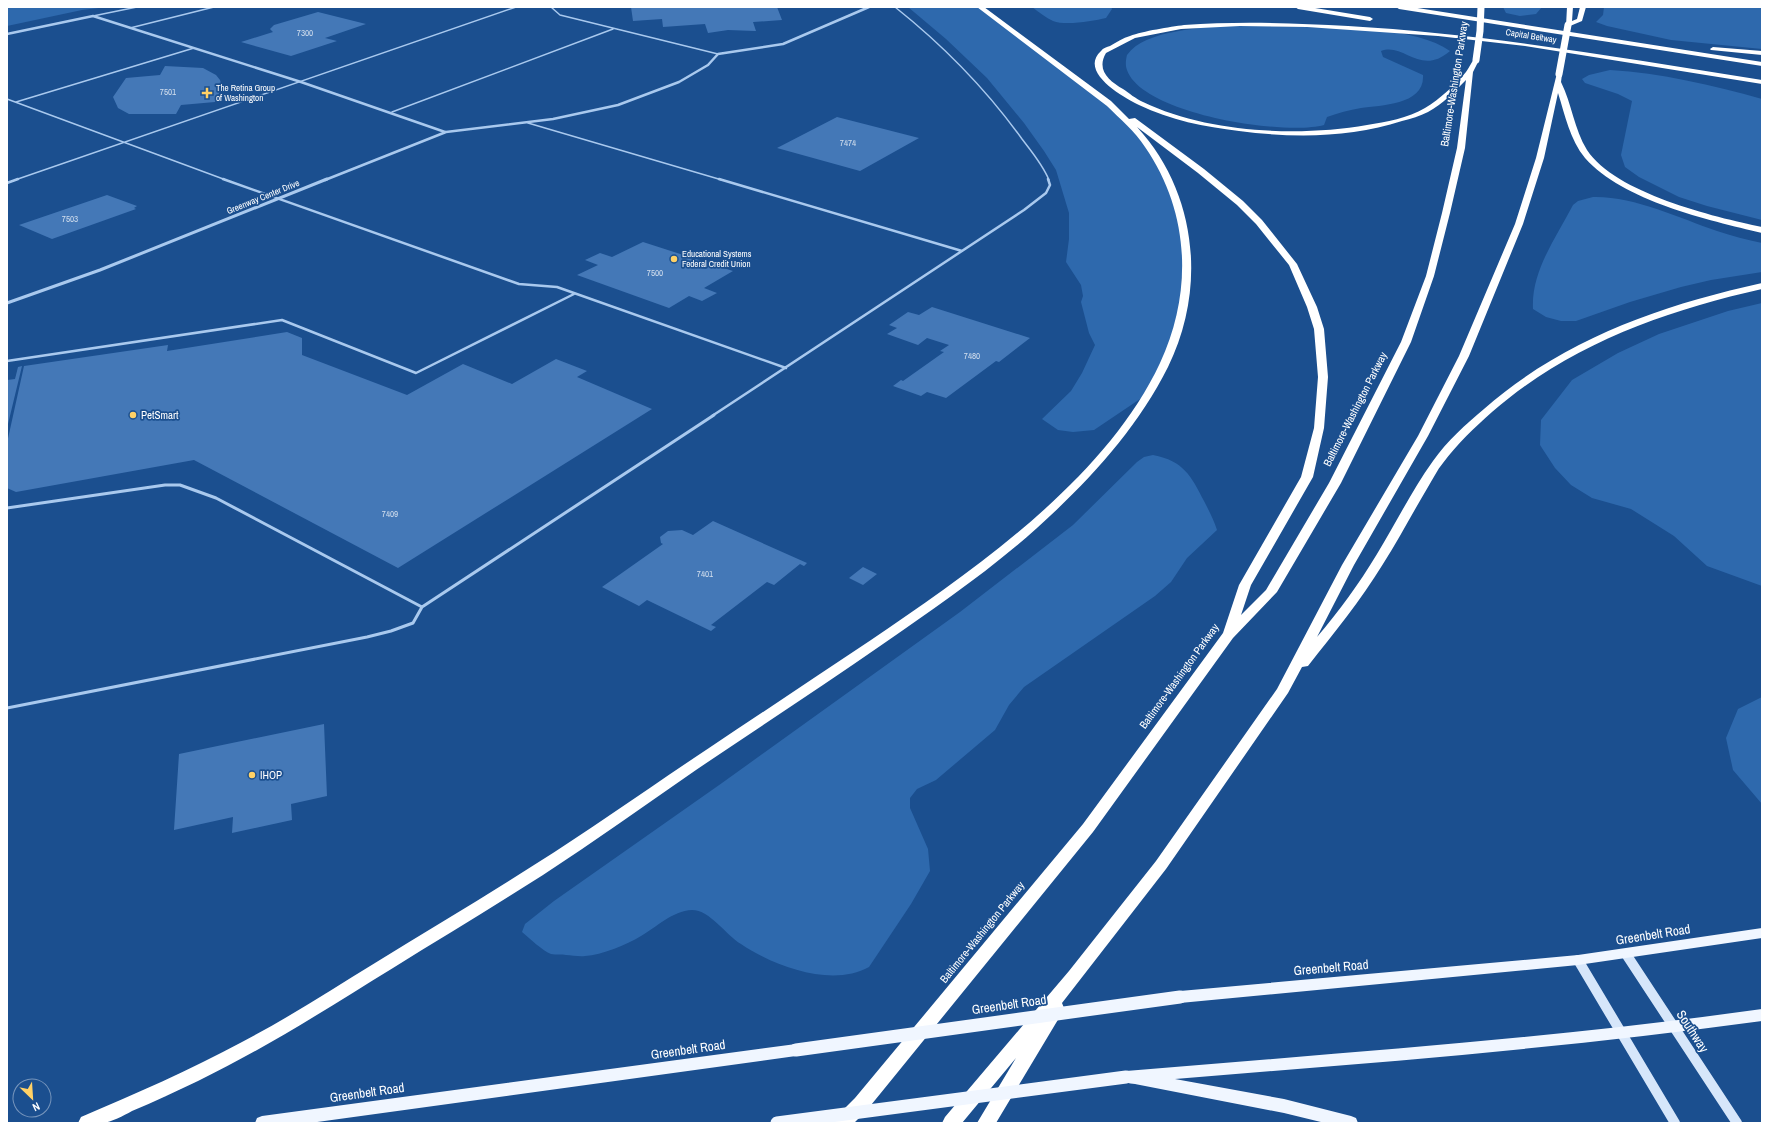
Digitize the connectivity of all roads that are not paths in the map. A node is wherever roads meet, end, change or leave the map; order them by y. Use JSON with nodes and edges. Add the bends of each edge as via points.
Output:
{"nodes":[{"id":1,"x":137,"y":7,"type":"edge"},
{"id":2,"x":214,"y":7,"type":"edge"},
{"id":3,"x":516,"y":7,"type":"edge"},
{"id":4,"x":551,"y":7,"type":"edge"},
{"id":5,"x":869,"y":7,"type":"edge"},
{"id":6,"x":895,"y":7,"type":"edge"},
{"id":7,"x":980,"y":7,"type":"edge"},
{"id":8,"x":1298,"y":7,"type":"edge"},
{"id":9,"x":1399,"y":7,"type":"edge"},
{"id":10,"x":1406,"y":7,"type":"edge"},
{"id":11,"x":1481,"y":7,"type":"edge"},
{"id":12,"x":1570,"y":7,"type":"edge"},
{"id":13,"x":1583,"y":7,"type":"edge"},
{"id":14,"x":1435,"y":13,"type":"junction"},
{"id":15,"x":93,"y":16,"type":"junction"},
{"id":16,"x":1231,"y":17,"type":"dead end"},
{"id":17,"x":1194,"y":19,"type":"dead end"},
{"id":18,"x":1376,"y":20,"type":"dead end"},
{"id":19,"x":1407,"y":24,"type":"dead end"},
{"id":20,"x":1568,"y":25,"type":"junction"},
{"id":21,"x":130,"y":28,"type":"junction"},
{"id":22,"x":613,"y":29,"type":"junction"},
{"id":23,"x":7,"y":34,"type":"edge"},
{"id":24,"x":1621,"y":42,"type":"junction"},
{"id":25,"x":1532,"y":45,"type":"junction"},
{"id":26,"x":194,"y":48,"type":"junction"},
{"id":27,"x":1762,"y":53,"type":"edge"},
{"id":28,"x":718,"y":54,"type":"junction"},
{"id":29,"x":1631,"y":62,"type":"junction"},
{"id":30,"x":1762,"y":64,"type":"edge"},
{"id":31,"x":1470,"y":72,"type":"junction"},
{"id":32,"x":1558,"y":78,"type":"junction"},
{"id":33,"x":301,"y":82,"type":"junction"},
{"id":34,"x":1762,"y":82,"type":"edge"},
{"id":35,"x":1762,"y":90,"type":"edge"},
{"id":36,"x":7,"y":99,"type":"edge"},
{"id":37,"x":16,"y":102,"type":"junction"},
{"id":38,"x":1108,"y":103,"type":"junction"},
{"id":39,"x":392,"y":112,"type":"junction"},
{"id":40,"x":528,"y":123,"type":"junction"},
{"id":41,"x":446,"y":132,"type":"junction"},
{"id":42,"x":124,"y":143,"type":"junction"},
{"id":43,"x":7,"y":183,"type":"edge"},
{"id":44,"x":276,"y":199,"type":"junction"},
{"id":45,"x":1762,"y":230,"type":"edge"},
{"id":46,"x":962,"y":251,"type":"junction"},
{"id":47,"x":1762,"y":286,"type":"edge"},
{"id":48,"x":574,"y":294,"type":"junction"},
{"id":49,"x":7,"y":303,"type":"edge"},
{"id":50,"x":7,"y":361,"type":"edge"},
{"id":51,"x":786,"y":368,"type":"junction"},
{"id":52,"x":7,"y":508,"type":"edge"},
{"id":53,"x":422,"y":607,"type":"junction"},
{"id":54,"x":1228,"y":635,"type":"junction"},
{"id":55,"x":1283,"y":690,"type":"junction"},
{"id":56,"x":7,"y":708,"type":"edge"},
{"id":57,"x":1762,"y":933,"type":"edge"},
{"id":58,"x":1626,"y":954,"type":"junction"},
{"id":59,"x":1578,"y":960,"type":"junction"},
{"id":60,"x":1075,"y":976,"type":"junction"},
{"id":61,"x":1762,"y":1015,"type":"edge"},
{"id":62,"x":1674,"y":1028,"type":"junction"},
{"id":63,"x":1622,"y":1034,"type":"junction"},
{"id":64,"x":1126,"y":1077,"type":"junction"},
{"id":65,"x":86,"y":1123,"type":"edge"},
{"id":66,"x":262,"y":1123,"type":"edge"},
{"id":67,"x":777,"y":1123,"type":"edge"},
{"id":68,"x":842,"y":1123,"type":"edge"},
{"id":69,"x":951,"y":1123,"type":"edge"},
{"id":70,"x":986,"y":1123,"type":"edge"},
{"id":71,"x":1351,"y":1123,"type":"edge"},
{"id":72,"x":1675,"y":1123,"type":"edge"},
{"id":73,"x":1737,"y":1123,"type":"edge"}],
"edges":[{"from":1,"to":15,"type":"lane"},
{"from":2,"to":21,"type":"lane"},
{"from":3,"to":33,"type":"lane"},
{"from":4,"to":22,"type":"lane","via":[[560,15]]},
{"from":5,"to":28,"type":"street","via":[[784,44]]},
{"from":6,"to":46,"type":"lane","via":[[956,58],[977,81],[1019,134],[1050,185],[1038,200]]},
{"from":7,"to":38,"type":"highway"},
{"from":8,"to":18,"type":"highway"},
{"from":9,"to":14,"type":"highway","name":"Capital Beltway"},
{"from":10,"to":14,"type":"highway"},
{"from":11,"to":31,"type":"highway","name":"Baltimore-Washington Parkway","bridge":true,"via":[[1476,60]]},
{"from":12,"to":20,"type":"highway"},
{"from":13,"to":20,"type":"highway","via":[[1580,20]]},
{"from":14,"to":24,"type":"highway","name":"Capital Beltway"},
{"from":15,"to":21,"type":"street"},
{"from":15,"to":23,"type":"street"},
{"from":16,"to":25,"type":"highway","via":[[1397,28]]},
{"from":17,"to":31,"type":"highway","via":[[1144,29],[1112,43],[1100,55],[1098,68],[1103,78],[1134,100],[1177,117],[1240,129],[1307,133],[1379,127],[1416,115],[1440,101]]},
{"from":19,"to":25,"type":"highway","name":"Capital Beltway"},
{"from":20,"to":32,"type":"highway","bridge":true},
{"from":21,"to":26,"type":"street"},
{"from":22,"to":28,"type":"lane"},
{"from":22,"to":39,"type":"lane"},
{"from":24,"to":27,"type":"highway"},
{"from":24,"to":30,"type":"highway","name":"Capital Beltway"},
{"from":25,"to":29,"type":"highway","name":"Capital Beltway"},
{"from":26,"to":33,"type":"street"},
{"from":26,"to":37,"type":"lane"},
{"from":28,"to":40,"type":"street","name":"Greenway Center Drive","via":[[708,65],[692,75],[635,99],[599,110]]},
{"from":29,"to":34,"type":"highway","name":"Capital Beltway"},
{"from":29,"to":35,"type":"highway"},
{"from":31,"to":54,"type":"highway","name":"Baltimore-Washington Parkway","via":[[1461,148],[1446,213],[1430,276],[1406,342],[1335,484],[1270,592]]},
{"from":32,"to":45,"type":"highway","via":[[1578,140],[1588,156],[1604,170],[1639,191],[1664,202],[1718,220]]},
{"from":32,"to":55,"type":"highway","via":[[1540,158],[1518,224],[1464,356],[1423,436],[1348,565]]},
{"from":33,"to":39,"type":"street"},
{"from":33,"to":42,"type":"lane"},
{"from":36,"to":37,"type":"lane"},
{"from":37,"to":42,"type":"lane"},
{"from":38,"to":54,"type":"highway","via":[[1201,171],[1240,203],[1258,222],[1293,264],[1319,329],[1323,377],[1319,428],[1307,477],[1245,585]]},
{"from":38,"to":65,"type":"highway","via":[[1150,147],[1166,172],[1185,224],[1188,253],[1187,287],[1179,324],[1163,366],[1146,395],[1101,459],[1055,506],[989,562],[922,612],[516,884],[271,1035],[169,1087]]},
{"from":39,"to":41,"type":"street"},
{"from":40,"to":41,"type":"street","name":"Greenway Center Drive"},
{"from":40,"to":46,"type":"lane"},
{"from":41,"to":44,"type":"street","name":"Greenway Center Drive"},
{"from":42,"to":43,"type":"lane"},
{"from":42,"to":44,"type":"lane"},
{"from":44,"to":48,"type":"lane","via":[[519,284],[557,287]]},
{"from":44,"to":49,"type":"street","name":"Greenway Center Drive","via":[[100,270]]},
{"from":46,"to":51,"type":"lane"},
{"from":47,"to":55,"type":"highway","via":[[1730,292],[1654,315],[1602,336],[1520,383],[1475,420],[1439,460],[1370,575]]},
{"from":48,"to":50,"type":"lane","via":[[416,373],[282,320]]},
{"from":48,"to":51,"type":"lane"},
{"from":51,"to":53,"type":"lane"},
{"from":52,"to":53,"type":"lane","via":[[150,486],[180,485],[216,498]]},
{"from":53,"to":56,"type":"lane","via":[[413,623],[392,631]]},
{"from":54,"to":68,"type":"highway","name":"Baltimore-Washington Parkway","via":[[1088,828],[992,947],[866,1098]]},
{"from":55,"to":60,"type":"highway","via":[[1161,865]]},
{"from":57,"to":58,"type":"main road","name":"Greenbelt Road"},
{"from":58,"to":59,"type":"main road","name":"Greenbelt Road"},
{"from":58,"to":62,"type":"street","name":"Southway"},
{"from":59,"to":63,"type":"street"},
{"from":59,"to":66,"type":"main road","name":"Greenbelt Road","bridge":true,"via":[[1180,997]]},
{"from":60,"to":69,"type":"highway"},
{"from":60,"to":70,"type":"highway"},
{"from":61,"to":62,"type":"main road"},
{"from":62,"to":63,"type":"main road"},
{"from":62,"to":73,"type":"street","name":"Southway"},
{"from":63,"to":64,"type":"main road"},
{"from":63,"to":72,"type":"street"},
{"from":64,"to":67,"type":"main road","bridge":true},
{"from":64,"to":71,"type":"main road","via":[[1284,1106]]}]}
